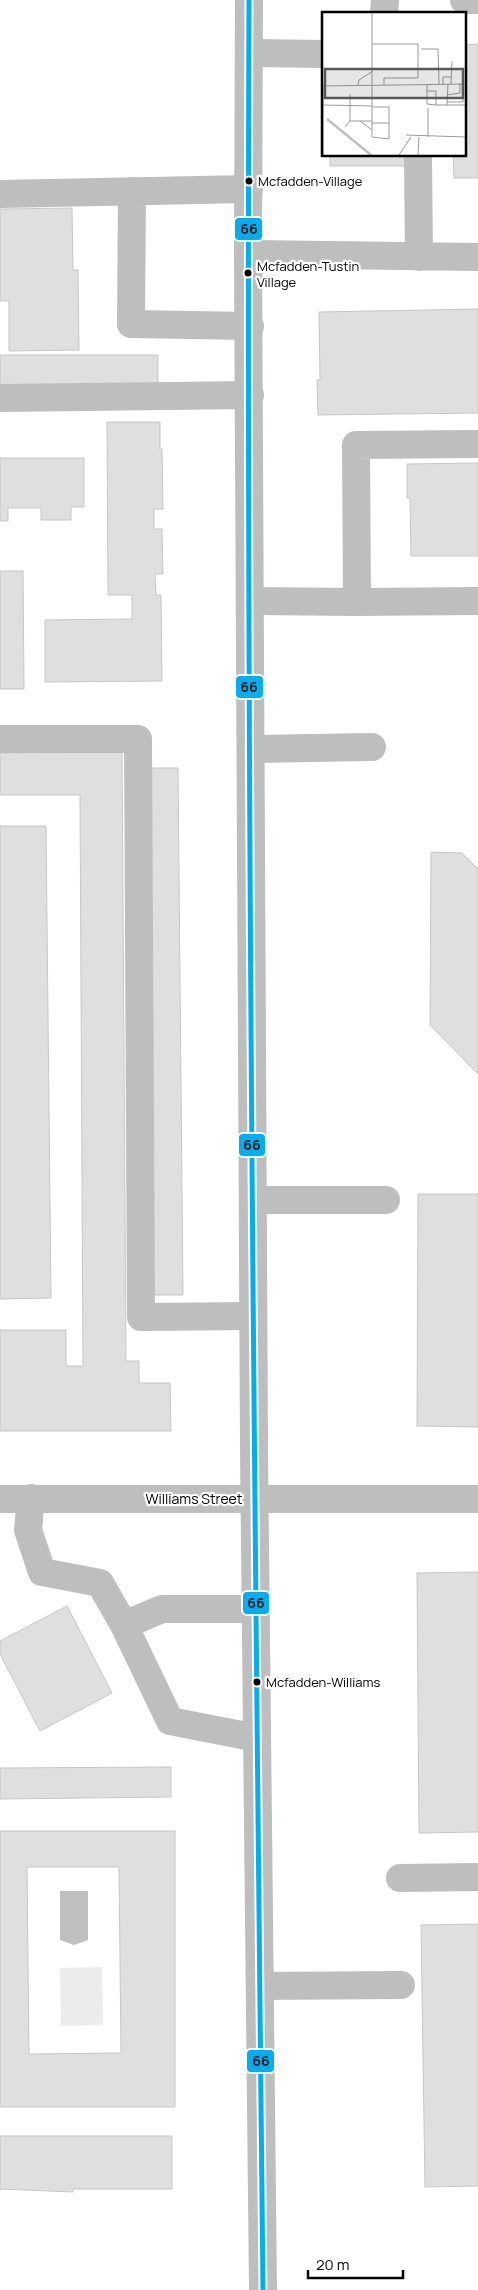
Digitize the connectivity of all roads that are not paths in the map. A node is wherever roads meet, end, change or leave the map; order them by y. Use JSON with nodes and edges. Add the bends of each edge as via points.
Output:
{"nodes":[{"id":1,"x":249,"y":0,"type":"edge"},
{"id":2,"x":464,"y":0,"type":"edge"},
{"id":3,"x":478,"y":0,"type":"edge"},
{"id":4,"x":249,"y":54,"type":"junction"},
{"id":5,"x":322,"y":54,"type":"edge"},
{"id":6,"x":418,"y":156,"type":"edge"},
{"id":7,"x":249,"y":189,"type":"junction"},
{"id":8,"x":132,"y":191,"type":"junction"},
{"id":9,"x":0,"y":194,"type":"edge"},
{"id":10,"x":248,"y":254,"type":"junction"},
{"id":11,"x":419,"y":257,"type":"junction"},
{"id":12,"x":478,"y":258,"type":"edge"},
{"id":13,"x":250,"y":326,"type":"junction"},
{"id":14,"x":250,"y":396,"type":"junction"},
{"id":15,"x":0,"y":398,"type":"edge"},
{"id":16,"x":478,"y":444,"type":"edge"},
{"id":17,"x":251,"y":601,"type":"junction"},
{"id":18,"x":478,"y":601,"type":"edge"},
{"id":19,"x":357,"y":602,"type":"junction"},
{"id":20,"x":0,"y":739,"type":"edge"},
{"id":21,"x":372,"y":747,"type":"dead end"},
{"id":22,"x":251,"y":748,"type":"junction"},
{"id":23,"x":253,"y":1200,"type":"junction"},
{"id":24,"x":386,"y":1200,"type":"dead end"},
{"id":25,"x":253,"y":1316,"type":"junction"},
{"id":26,"x":31,"y":1498,"type":"junction"},
{"id":27,"x":254,"y":1498,"type":"junction"},
{"id":28,"x":0,"y":1499,"type":"edge"},
{"id":29,"x":478,"y":1499,"type":"edge"},
{"id":30,"x":255,"y":1609,"type":"junction"},
{"id":31,"x":124,"y":1626,"type":"junction"},
{"id":32,"x":257,"y":1738,"type":"junction"},
{"id":33,"x":478,"y":1876,"type":"edge"},
{"id":34,"x":400,"y":1878,"type":"dead end"},
{"id":35,"x":401,"y":1985,"type":"dead end"},
{"id":36,"x":260,"y":1986,"type":"junction"},
{"id":37,"x":263,"y":2290,"type":"edge"}],
"edges":[{"from":1,"to":4,"type":"main road"},
{"from":2,"to":3,"type":"main road"},
{"from":4,"to":5,"type":"main road"},
{"from":4,"to":7,"type":"main road"},
{"from":6,"to":11,"type":"main road"},
{"from":7,"to":8,"type":"main road"},
{"from":7,"to":10,"type":"main road"},
{"from":8,"to":9,"type":"main road"},
{"from":8,"to":13,"type":"main road","via":[[131,324]]},
{"from":10,"to":11,"type":"main road"},
{"from":10,"to":13,"type":"main road"},
{"from":11,"to":12,"type":"main road"},
{"from":13,"to":14,"type":"main road"},
{"from":14,"to":15,"type":"main road"},
{"from":14,"to":17,"type":"main road"},
{"from":16,"to":19,"type":"main road","via":[[356,446]]},
{"from":17,"to":19,"type":"main road"},
{"from":17,"to":22,"type":"main road"},
{"from":18,"to":19,"type":"main road"},
{"from":20,"to":25,"type":"main road","via":[[138,739],[141,1317]]},
{"from":21,"to":22,"type":"main road"},
{"from":22,"to":23,"type":"main road"},
{"from":23,"to":24,"type":"main road"},
{"from":23,"to":25,"type":"main road"},
{"from":25,"to":27,"type":"main road"},
{"from":26,"to":27,"type":"main road","name":"Williams Street"},
{"from":26,"to":28,"type":"main road","name":"Williams Street"},
{"from":26,"to":31,"type":"main road","via":[[28,1530],[42,1572],[100,1583]]},
{"from":27,"to":29,"type":"main road","name":"Williams Street"},
{"from":27,"to":30,"type":"main road"},
{"from":30,"to":31,"type":"main road","via":[[162,1609]]},
{"from":30,"to":32,"type":"main road"},
{"from":31,"to":32,"type":"main road","via":[[170,1721]]},
{"from":32,"to":36,"type":"main road"},
{"from":33,"to":34,"type":"main road"},
{"from":35,"to":36,"type":"main road"},
{"from":36,"to":37,"type":"main road"}]}
